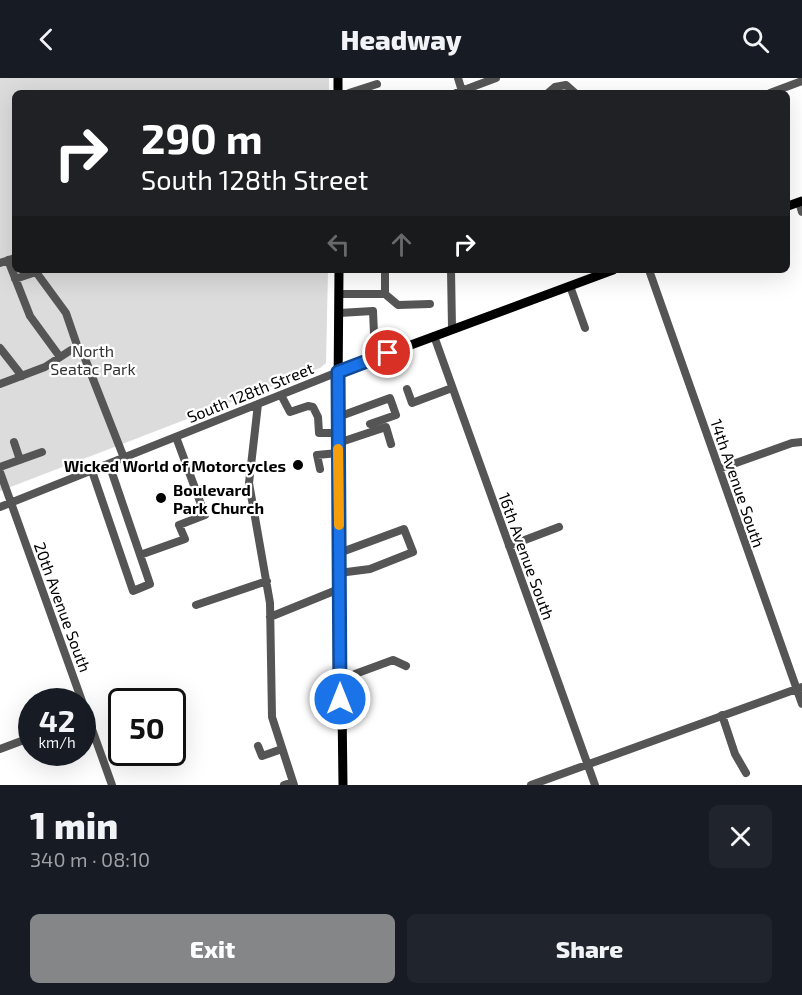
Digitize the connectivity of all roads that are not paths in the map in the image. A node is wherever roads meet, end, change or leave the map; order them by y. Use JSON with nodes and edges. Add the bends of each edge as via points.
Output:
{"nodes":[{"id":1,"x":496,"y":78,"type":"edge"},
{"id":2,"x":802,"y":81,"type":"edge"},
{"id":3,"x":377,"y":84,"type":"dead end"},
{"id":4,"x":358,"y":90,"type":"edge"},
{"id":5,"x":464,"y":90,"type":"edge"},
{"id":6,"x":552,"y":90,"type":"edge"},
{"id":7,"x":571,"y":90,"type":"edge"},
{"id":8,"x":778,"y":90,"type":"edge"},
{"id":9,"x":800,"y":201,"type":"edge"},
{"id":10,"x":802,"y":212,"type":"edge"},
{"id":11,"x":13,"y":273,"type":"edge"},
{"id":12,"x":33,"y":273,"type":"edge"},
{"id":13,"x":37,"y":273,"type":"edge"},
{"id":14,"x":339,"y":273,"type":"edge"},
{"id":15,"x":386,"y":273,"type":"edge"},
{"id":16,"x":451,"y":273,"type":"edge"},
{"id":17,"x":605,"y":273,"type":"edge"},
{"id":18,"x":650,"y":273,"type":"edge"},
{"id":19,"x":15,"y":279,"type":"junction"},
{"id":20,"x":570,"y":286,"type":"junction"},
{"id":21,"x":339,"y":294,"type":"junction"},
{"id":22,"x":385,"y":294,"type":"junction"},
{"id":23,"x":430,"y":304,"type":"dead end"},
{"id":24,"x":339,"y":313,"type":"junction"},
{"id":25,"x":452,"y":328,"type":"junction"},
{"id":26,"x":585,"y":328,"type":"dead end"},
{"id":27,"x":434,"y":336,"type":"junction"},
{"id":28,"x":0,"y":348,"type":"edge"},
{"id":29,"x":79,"y":351,"type":"junction"},
{"id":30,"x":60,"y":357,"type":"junction"},
{"id":31,"x":375,"y":357,"type":"junction"},
{"id":32,"x":338,"y":372,"type":"junction"},
{"id":33,"x":22,"y":376,"type":"junction"},
{"id":34,"x":0,"y":384,"type":"edge"},
{"id":35,"x":452,"y":388,"type":"junction"},
{"id":36,"x":407,"y":389,"type":"dead end"},
{"id":37,"x":281,"y":395,"type":"junction"},
{"id":38,"x":258,"y":404,"type":"junction"},
{"id":39,"x":338,"y":417,"type":"junction"},
{"id":40,"x":370,"y":424,"type":"dead end"},
{"id":41,"x":176,"y":437,"type":"junction"},
{"id":42,"x":14,"y":442,"type":"dead end"},
{"id":43,"x":802,"y":442,"type":"edge"},
{"id":44,"x":338,"y":443,"type":"junction"},
{"id":45,"x":391,"y":444,"type":"dead end"},
{"id":46,"x":42,"y":452,"type":"dead end"},
{"id":47,"x":124,"y":458,"type":"junction"},
{"id":48,"x":20,"y":460,"type":"junction"},
{"id":49,"x":109,"y":464,"type":"junction"},
{"id":50,"x":0,"y":467,"type":"edge"},
{"id":51,"x":320,"y":469,"type":"dead end"},
{"id":52,"x":719,"y":469,"type":"junction"},
{"id":53,"x":92,"y":471,"type":"junction"},
{"id":54,"x":0,"y":472,"type":"edge"},
{"id":55,"x":11,"y":503,"type":"junction"},
{"id":56,"x":0,"y":507,"type":"edge"},
{"id":57,"x":559,"y":527,"type":"dead end"},
{"id":58,"x":509,"y":546,"type":"junction"},
{"id":59,"x":339,"y":553,"type":"junction"},
{"id":60,"x":140,"y":555,"type":"junction"},
{"id":61,"x":339,"y":573,"type":"junction"},
{"id":62,"x":267,"y":581,"type":"junction"},
{"id":63,"x":339,"y":590,"type":"junction"},
{"id":64,"x":196,"y":605,"type":"dead end"},
{"id":65,"x":270,"y":616,"type":"junction"},
{"id":66,"x":406,"y":666,"type":"dead end"},
{"id":67,"x":355,"y":674,"type":"junction"},
{"id":68,"x":340,"y":676,"type":"junction"},
{"id":69,"x":75,"y":688,"type":"edge"},
{"id":70,"x":799,"y":688,"type":"edge"},
{"id":71,"x":340,"y":699,"type":"junction"},
{"id":72,"x":802,"y":704,"type":"edge"},
{"id":73,"x":722,"y":716,"type":"junction"},
{"id":74,"x":18,"y":742,"type":"edge"},
{"id":75,"x":96,"y":745,"type":"edge"},
{"id":76,"x":258,"y":746,"type":"dead end"},
{"id":77,"x":0,"y":748,"type":"edge"},
{"id":78,"x":282,"y":749,"type":"junction"},
{"id":79,"x":587,"y":764,"type":"junction"},
{"id":80,"x":746,"y":773,"type":"dead end"},
{"id":81,"x":294,"y":783,"type":"edge"},
{"id":82,"x":112,"y":785,"type":"edge"},
{"id":83,"x":284,"y":785,"type":"edge"},
{"id":84,"x":343,"y":785,"type":"edge"},
{"id":85,"x":531,"y":785,"type":"edge"},
{"id":86,"x":595,"y":785,"type":"edge"}],
"edges":[{"from":1,"to":5,"type":"street"},
{"from":2,"to":8,"type":"street"},
{"from":3,"to":4,"type":"street"},
{"from":6,"to":7,"type":"street","via":[[566,86]]},
{"from":9,"to":10,"type":"street"},
{"from":11,"to":19,"type":"street"},
{"from":12,"to":19,"type":"street"},
{"from":13,"to":29,"type":"street","via":[[66,313]]},
{"from":14,"to":21,"type":"main road"},
{"from":15,"to":22,"type":"street"},
{"from":16,"to":25,"type":"street"},
{"from":17,"to":20,"type":"main road","name":"South 128th Street"},
{"from":18,"to":52,"type":"street","name":"14th Avenue South"},
{"from":19,"to":30,"type":"street","via":[[30,316]]},
{"from":20,"to":25,"type":"main road","name":"South 128th Street"},
{"from":20,"to":26,"type":"street"},
{"from":21,"to":22,"type":"street"},
{"from":21,"to":24,"type":"main road"},
{"from":22,"to":23,"type":"street","via":[[403,307]]},
{"from":24,"to":31,"type":"street","via":[[373,311]]},
{"from":24,"to":32,"type":"main road"},
{"from":25,"to":27,"type":"main road","name":"South 128th Street"},
{"from":27,"to":31,"type":"main road","name":"South 128th Street"},
{"from":27,"to":35,"type":"street","name":"16th Avenue South"},
{"from":28,"to":33,"type":"street"},
{"from":29,"to":30,"type":"street","via":[[70,350]]},
{"from":29,"to":47,"type":"street"},
{"from":30,"to":33,"type":"street"},
{"from":31,"to":32,"type":"main road","name":"South 128th Street"},
{"from":32,"to":37,"type":"street","name":"South 128th Street"},
{"from":32,"to":39,"type":"main road"},
{"from":33,"to":34,"type":"street"},
{"from":35,"to":36,"type":"street","via":[[412,403]]},
{"from":35,"to":58,"type":"street","name":"16th Avenue South"},
{"from":37,"to":38,"type":"street","name":"South 128th Street"},
{"from":37,"to":44,"type":"street","via":[[290,412],[313,407],[319,433]]},
{"from":38,"to":41,"type":"street","name":"South 128th Street"},
{"from":38,"to":62,"type":"street","via":[[249,483]]},
{"from":39,"to":40,"type":"street","via":[[390,398],[396,415]]},
{"from":39,"to":44,"type":"main road"},
{"from":41,"to":47,"type":"street","name":"South 128th Street"},
{"from":41,"to":60,"type":"street","via":[[205,515],[179,525],[184,538]]},
{"from":42,"to":48,"type":"street"},
{"from":43,"to":52,"type":"street","via":[[792,442]]},
{"from":44,"to":45,"type":"street","via":[[386,427]]},
{"from":44,"to":51,"type":"street","via":[[317,455]]},
{"from":44,"to":59,"type":"main road"},
{"from":46,"to":48,"type":"street"},
{"from":47,"to":49,"type":"street","name":"South 128th Street"},
{"from":48,"to":50,"type":"street"},
{"from":49,"to":53,"type":"street","name":"South 128th Street"},
{"from":49,"to":60,"type":"street"},
{"from":52,"to":70,"type":"street","name":"14th Avenue South"},
{"from":53,"to":55,"type":"street","name":"South 128th Street"},
{"from":53,"to":60,"type":"street","via":[[133,591],[150,585]]},
{"from":54,"to":55,"type":"street","name":"20th Avenue South"},
{"from":55,"to":56,"type":"street","name":"South 128th Street"},
{"from":55,"to":69,"type":"street","name":"20th Avenue South"},
{"from":57,"to":58,"type":"street"},
{"from":58,"to":79,"type":"street","name":"16th Avenue South"},
{"from":59,"to":61,"type":"main road"},
{"from":59,"to":61,"type":"street","via":[[404,529],[413,552],[370,568]]},
{"from":61,"to":63,"type":"main road"},
{"from":62,"to":64,"type":"street"},
{"from":62,"to":65,"type":"street"},
{"from":63,"to":65,"type":"street"},
{"from":63,"to":68,"type":"main road"},
{"from":65,"to":78,"type":"street","via":[[270,698]]},
{"from":66,"to":67,"type":"street","via":[[393,660]]},
{"from":67,"to":68,"type":"street"},
{"from":67,"to":71,"type":"street","via":[[359,691]]},
{"from":68,"to":71,"type":"main road"},
{"from":70,"to":72,"type":"street","name":"14th Avenue South"},
{"from":70,"to":73,"type":"street"},
{"from":71,"to":84,"type":"main road"},
{"from":73,"to":79,"type":"street"},
{"from":73,"to":80,"type":"street"},
{"from":74,"to":77,"type":"street"},
{"from":75,"to":82,"type":"street","name":"20th Avenue South"},
{"from":76,"to":78,"type":"street","via":[[262,756]]},
{"from":78,"to":81,"type":"street"},
{"from":79,"to":85,"type":"street"},
{"from":79,"to":86,"type":"street","name":"16th Avenue South"},
{"from":81,"to":83,"type":"street"}]}
